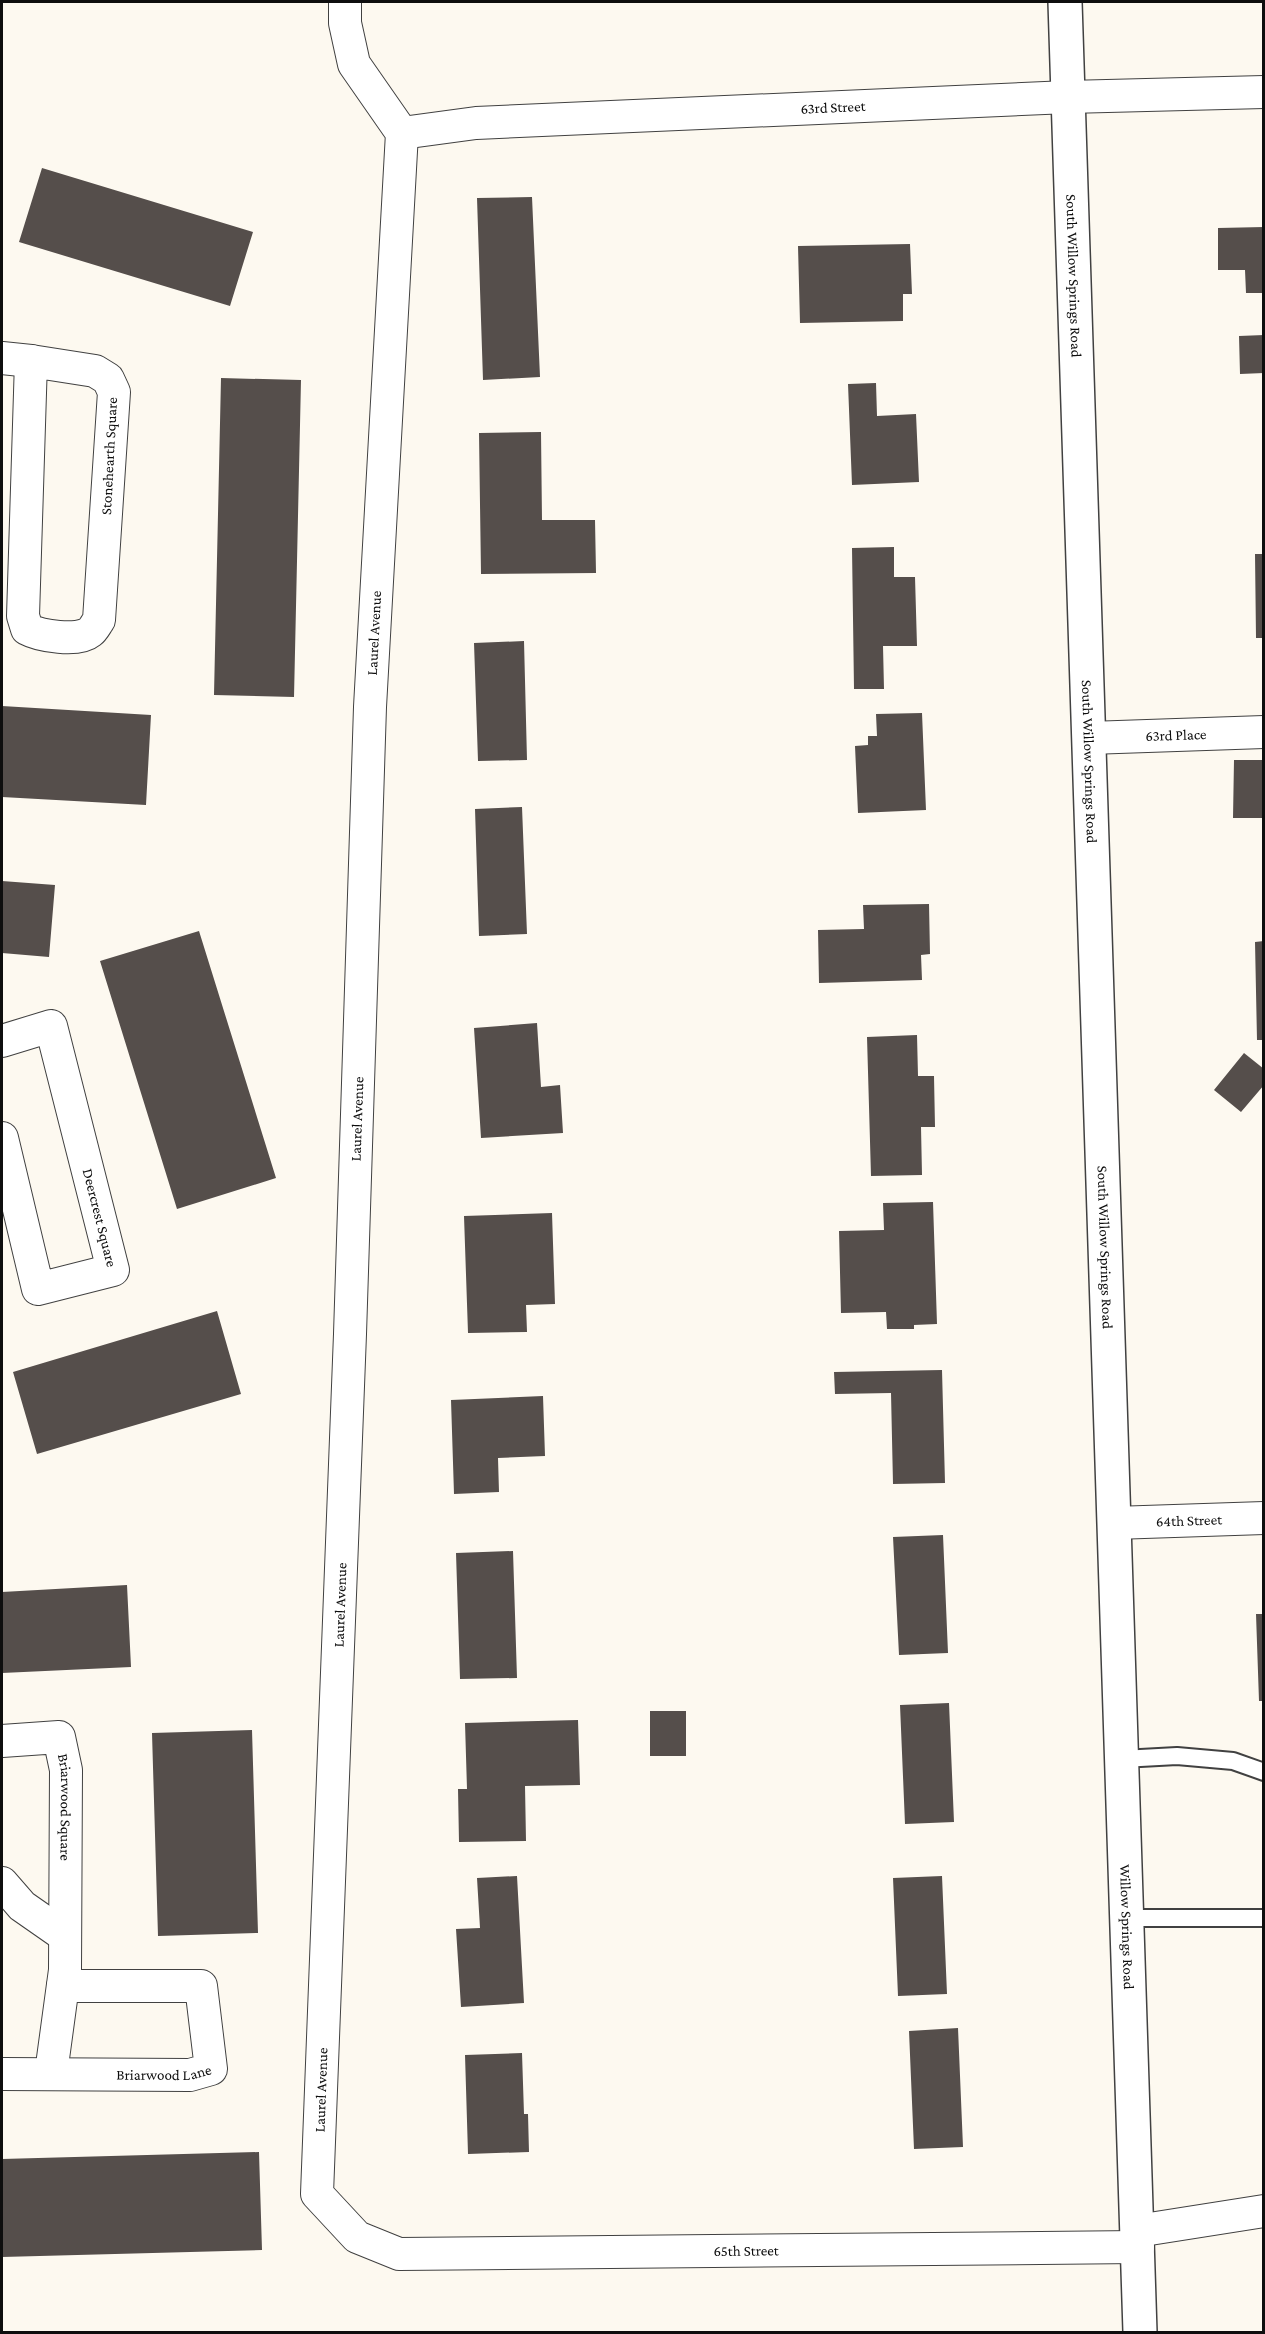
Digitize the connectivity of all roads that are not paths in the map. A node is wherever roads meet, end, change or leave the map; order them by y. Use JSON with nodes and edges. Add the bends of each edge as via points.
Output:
{"nodes":[{"id":1,"x":345,"y":2,"type":"edge"},
{"id":2,"x":1065,"y":2,"type":"edge"},
{"id":3,"x":1263,"y":92,"type":"edge"},
{"id":4,"x":1068,"y":97,"type":"junction"},
{"id":5,"x":402,"y":133,"type":"junction"},
{"id":6,"x":16,"y":360,"type":"edge"},
{"id":7,"x":1263,"y":732,"type":"edge"},
{"id":8,"x":1089,"y":738,"type":"junction"},
{"id":9,"x":2,"y":1041,"type":"edge"},
{"id":10,"x":2,"y":1138,"type":"edge"},
{"id":11,"x":1263,"y":1518,"type":"edge"},
{"id":12,"x":1114,"y":1523,"type":"junction"},
{"id":13,"x":2,"y":1741,"type":"edge"},
{"id":14,"x":1122,"y":1759,"type":"junction"},
{"id":15,"x":1263,"y":1772,"type":"edge"},
{"id":16,"x":2,"y":1883,"type":"edge"},
{"id":17,"x":1127,"y":1918,"type":"junction"},
{"id":18,"x":1263,"y":1918,"type":"edge"},
{"id":19,"x":65,"y":1936,"type":"junction"},
{"id":20,"x":63,"y":1986,"type":"junction"},
{"id":21,"x":51,"y":2073,"type":"junction"},
{"id":22,"x":2,"y":2074,"type":"edge"},
{"id":23,"x":1263,"y":2211,"type":"edge"},
{"id":24,"x":357,"y":2237,"type":"joint"},
{"id":25,"x":1138,"y":2239,"type":"junction"},
{"id":26,"x":1140,"y":2332,"type":"edge"}],
"edges":[{"from":1,"to":5,"type":"street","via":[[345,23],[354,64]]},
{"from":2,"to":4,"type":"street","name":"South Willow Springs Road"},
{"from":3,"to":4,"type":"street","name":"63rd Street"},
{"from":4,"to":5,"type":"street","name":"63rd Street","via":[[476,123]]},
{"from":4,"to":8,"type":"street","name":"South Willow Springs Road"},
{"from":5,"to":24,"type":"street","name":"Laurel Avenue","via":[[370,707],[317,2194]]},
{"from":6,"to":6,"type":"street","name":"Stonehearth Square","via":[[23,616],[27,629],[38,635],[80,637],[99,620],[114,392],[108,379],[95,370]]},
{"from":7,"to":8,"type":"street","name":"63rd Place"},
{"from":8,"to":12,"type":"street","name":"South Willow Springs Road"},
{"from":9,"to":10,"type":"street","name":"Deercrest Square","via":[[51,1026],[113,1270],[38,1289]]},
{"from":11,"to":12,"type":"street","name":"64th Street"},
{"from":12,"to":14,"type":"street","name":"Willow Springs Road"},
{"from":13,"to":19,"type":"street","name":"Briarwood Square","via":[[59,1737],[66,1770]]},
{"from":14,"to":15,"type":"lane","via":[[1177,1756],[1233,1761]]},
{"from":14,"to":17,"type":"street","name":"Willow Springs Road"},
{"from":16,"to":19,"type":"street","via":[[22,1906]]},
{"from":17,"to":18,"type":"lane"},
{"from":17,"to":25,"type":"street","name":"Willow Springs Road"},
{"from":19,"to":20,"type":"street","name":"Briarwood Square"},
{"from":20,"to":21,"type":"street","name":"Briarwood Square"},
{"from":20,"to":21,"type":"street","name":"Briarwood Lane","via":[[201,1986],[211,2069],[190,2075]]},
{"from":21,"to":22,"type":"street","name":"Briarwood Lane"},
{"from":23,"to":25,"type":"street","name":"65th Street"},
{"from":24,"to":25,"type":"street","name":"65th Street","via":[[399,2254]]},
{"from":25,"to":26,"type":"street","name":"Willow Springs Road"}]}
